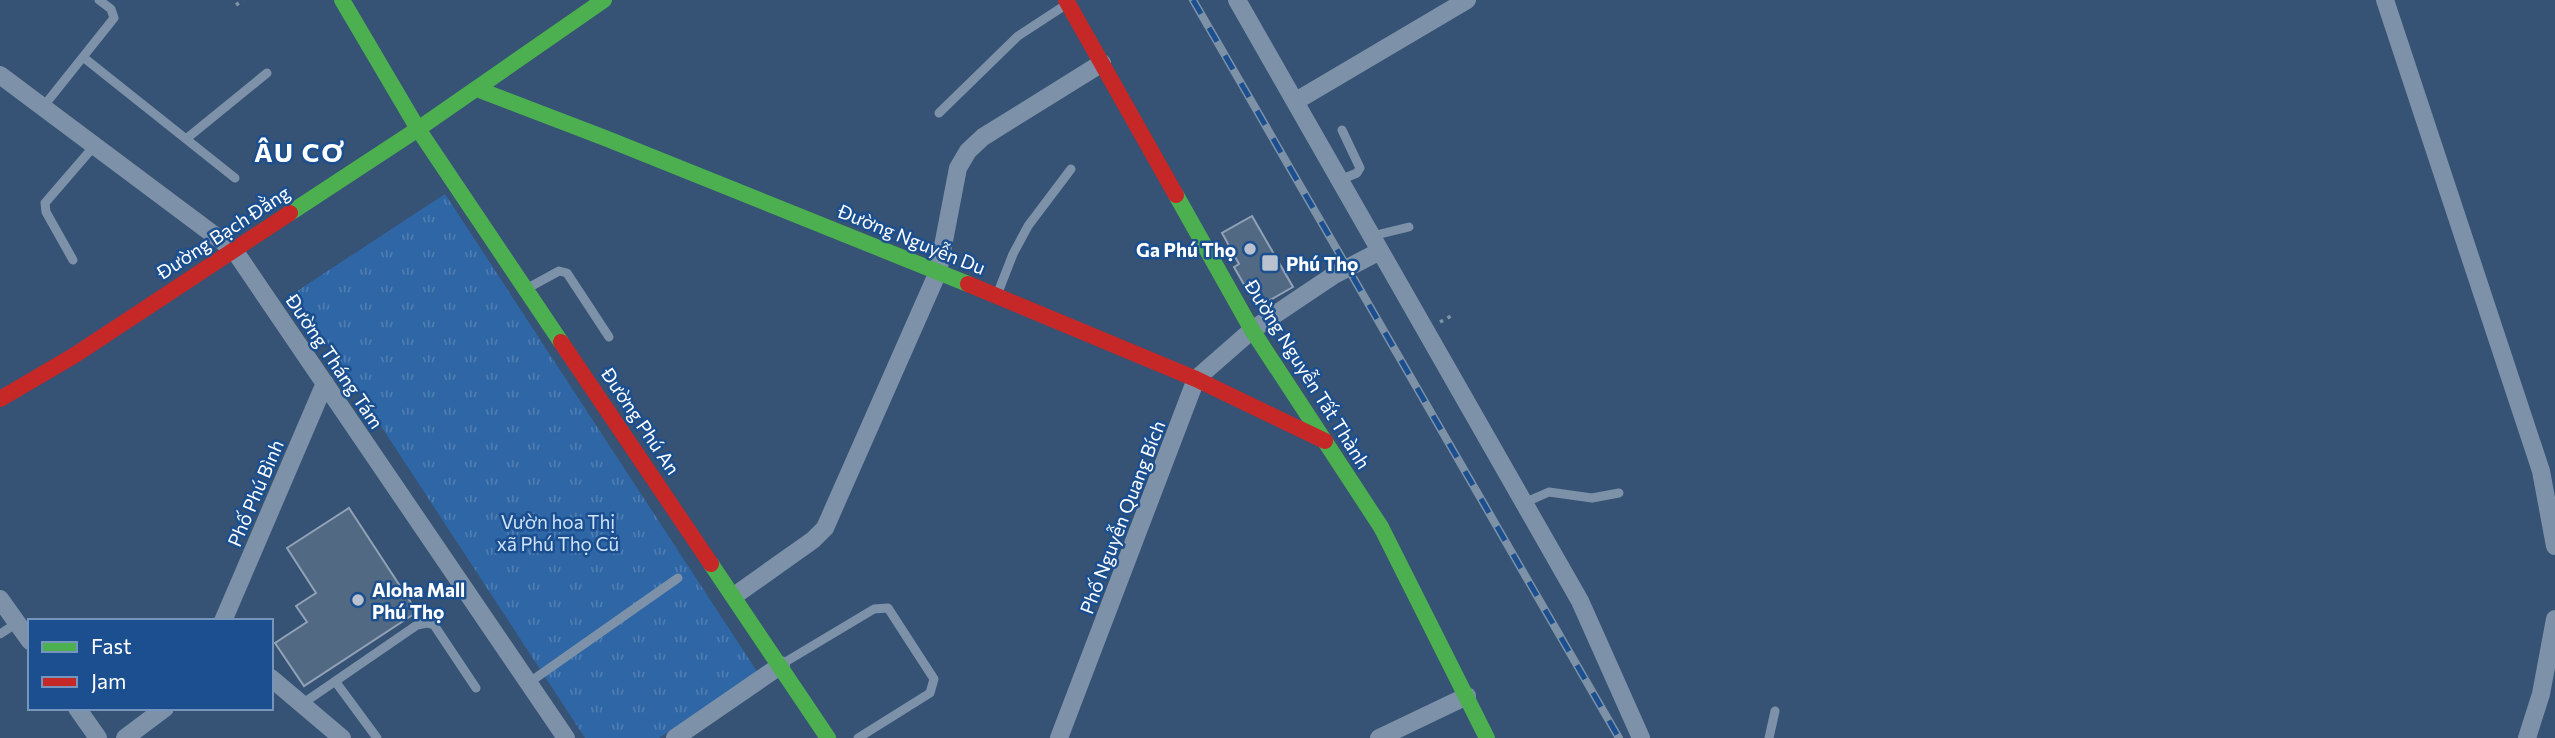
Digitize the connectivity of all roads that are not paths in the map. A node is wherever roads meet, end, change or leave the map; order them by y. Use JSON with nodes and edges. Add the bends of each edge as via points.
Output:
{"nodes":[{"id":1,"x":99,"y":0,"type":"edge"},
{"id":2,"x":342,"y":0,"type":"edge"},
{"id":3,"x":604,"y":0,"type":"edge"},
{"id":4,"x":1237,"y":0,"type":"edge"},
{"id":5,"x":1467,"y":0,"type":"edge"},
{"id":6,"x":2385,"y":0,"type":"edge"},
{"id":7,"x":1067,"y":2,"type":"edge"},
{"id":8,"x":82,"y":57,"type":"junction"},
{"id":9,"x":1102,"y":63,"type":"junction"},
{"id":10,"x":267,"y":73,"type":"dead end"},
{"id":11,"x":0,"y":75,"type":"edge"},
{"id":12,"x":477,"y":89,"type":"junction"},
{"id":13,"x":1296,"y":101,"type":"junction"},
{"id":14,"x":43,"y":107,"type":"junction"},
{"id":15,"x":939,"y":113,"type":"dead end"},
{"id":16,"x":418,"y":129,"type":"junction"},
{"id":17,"x":1342,"y":130,"type":"dead end"},
{"id":18,"x":186,"y":139,"type":"junction"},
{"id":19,"x":95,"y":145,"type":"junction"},
{"id":20,"x":1071,"y":169,"type":"dead end"},
{"id":21,"x":235,"y":178,"type":"dead end"},
{"id":22,"x":1340,"y":180,"type":"junction"},
{"id":23,"x":1409,"y":228,"type":"dead end"},
{"id":24,"x":1376,"y":244,"type":"junction"},
{"id":25,"x":234,"y":250,"type":"junction"},
{"id":26,"x":73,"y":260,"type":"dead end"},
{"id":27,"x":938,"y":272,"type":"junction"},
{"id":28,"x":526,"y":289,"type":"junction"},
{"id":29,"x":997,"y":296,"type":"junction"},
{"id":30,"x":1252,"y":330,"type":"junction"},
{"id":31,"x":610,"y":337,"type":"dead end"},
{"id":32,"x":1196,"y":379,"type":"junction"},
{"id":33,"x":325,"y":383,"type":"junction"},
{"id":34,"x":0,"y":400,"type":"edge"},
{"id":35,"x":1325,"y":442,"type":"junction"},
{"id":36,"x":1619,"y":493,"type":"dead end"},
{"id":37,"x":1524,"y":503,"type":"junction"},
{"id":38,"x":2554,"y":525,"type":"edge"},
{"id":39,"x":2555,"y":546,"type":"edge"},
{"id":40,"x":678,"y":578,"type":"dead end"},
{"id":41,"x":734,"y":596,"type":"junction"},
{"id":42,"x":0,"y":599,"type":"edge"},
{"id":43,"x":224,"y":619,"type":"edge"},
{"id":44,"x":2555,"y":619,"type":"edge"},
{"id":45,"x":17,"y":623,"type":"junction"},
{"id":46,"x":0,"y":634,"type":"edge"},
{"id":47,"x":28,"y":638,"type":"edge"},
{"id":48,"x":781,"y":666,"type":"junction"},
{"id":49,"x":273,"y":680,"type":"edge"},
{"id":50,"x":335,"y":681,"type":"junction"},
{"id":51,"x":527,"y":684,"type":"junction"},
{"id":52,"x":476,"y":688,"type":"dead end"},
{"id":53,"x":1467,"y":696,"type":"junction"},
{"id":54,"x":302,"y":704,"type":"junction"},
{"id":55,"x":78,"y":710,"type":"edge"},
{"id":56,"x":162,"y":710,"type":"edge"},
{"id":57,"x":1775,"y":711,"type":"dead end"},
{"id":58,"x":377,"y":737,"type":"edge"},
{"id":59,"x":98,"y":738,"type":"edge"},
{"id":60,"x":125,"y":738,"type":"edge"},
{"id":61,"x":342,"y":738,"type":"edge"},
{"id":62,"x":566,"y":738,"type":"edge"},
{"id":63,"x":675,"y":738,"type":"edge"},
{"id":64,"x":828,"y":738,"type":"edge"},
{"id":65,"x":858,"y":738,"type":"edge"},
{"id":66,"x":1059,"y":738,"type":"edge"},
{"id":67,"x":1380,"y":738,"type":"edge"},
{"id":68,"x":1487,"y":738,"type":"edge"},
{"id":69,"x":1641,"y":738,"type":"edge"},
{"id":70,"x":1769,"y":738,"type":"edge"},
{"id":71,"x":2527,"y":738,"type":"edge"}],
"edges":[{"from":1,"to":8,"type":"lane","via":[[114,18]]},
{"from":2,"to":16,"type":"street"},
{"from":3,"to":12,"type":"street","name":"Đường Bạch Đằng"},
{"from":4,"to":13,"type":"street"},
{"from":5,"to":13,"type":"street"},
{"from":6,"to":38,"type":"street","via":[[2541,471]]},
{"from":7,"to":9,"type":"street","name":"Đường Nguyễn Tất Thành"},
{"from":7,"to":15,"type":"lane","via":[[1018,36]]},
{"from":8,"to":14,"type":"lane"},
{"from":8,"to":18,"type":"lane"},
{"from":9,"to":27,"type":"street","via":[[968,151],[958,168]]},
{"from":9,"to":30,"type":"street","name":"Đường Nguyễn Tất Thành"},
{"from":10,"to":18,"type":"lane"},
{"from":11,"to":14,"type":"street","name":"Đường Tháng Tám"},
{"from":12,"to":16,"type":"street","name":"Đường Bạch Đằng"},
{"from":12,"to":27,"type":"street","name":"Đường Nguyễn Du"},
{"from":13,"to":22,"type":"street"},
{"from":14,"to":19,"type":"street","name":"Đường Tháng Tám"},
{"from":16,"to":25,"type":"street","name":"Đường Bạch Đằng"},
{"from":16,"to":28,"type":"street","name":"Đường Phú An"},
{"from":17,"to":22,"type":"lane","via":[[1360,168]]},
{"from":18,"to":21,"type":"lane"},
{"from":19,"to":25,"type":"street","name":"Đường Tháng Tám"},
{"from":19,"to":26,"type":"lane","via":[[45,203]]},
{"from":20,"to":29,"type":"lane","via":[[1028,226]]},
{"from":22,"to":24,"type":"street"},
{"from":23,"to":24,"type":"lane"},
{"from":24,"to":30,"type":"street","name":"Phố Nguyễn Quang Bích"},
{"from":24,"to":37,"type":"street"},
{"from":25,"to":33,"type":"street","name":"Đường Tháng Tám"},
{"from":25,"to":34,"type":"street","name":"Đường Bạch Đằng"},
{"from":27,"to":29,"type":"street","name":"Đường Nguyễn Du"},
{"from":27,"to":41,"type":"street","via":[[825,528]]},
{"from":28,"to":31,"type":"lane","via":[[559,271],[567,273]]},
{"from":28,"to":41,"type":"street","name":"Đường Phú An"},
{"from":29,"to":32,"type":"street","name":"Đường Nguyễn Du"},
{"from":30,"to":32,"type":"street","name":"Phố Nguyễn Quang Bích"},
{"from":30,"to":35,"type":"street","name":"Đường Nguyễn Tất Thành"},
{"from":32,"to":35,"type":"street","name":"Đường Nguyễn Du"},
{"from":32,"to":66,"type":"street","name":"Phố Nguyễn Quang Bích"},
{"from":33,"to":43,"type":"street","name":"Phố Phú Bình"},
{"from":33,"to":51,"type":"street","name":"Đường Tháng Tám"},
{"from":35,"to":53,"type":"street","name":"Đường Nguyễn Tất Thành","via":[[1381,527]]},
{"from":36,"to":37,"type":"lane","via":[[1592,498],[1549,492]]},
{"from":37,"to":69,"type":"street","via":[[1583,607]]},
{"from":38,"to":39,"type":"street"},
{"from":40,"to":51,"type":"lane"},
{"from":41,"to":48,"type":"street","name":"Đường Phú An"},
{"from":42,"to":45,"type":"street"},
{"from":44,"to":71,"type":"street","via":[[2541,694]]},
{"from":45,"to":46,"type":"lane"},
{"from":45,"to":47,"type":"street"},
{"from":48,"to":63,"type":"street"},
{"from":48,"to":64,"type":"street","name":"Đường Phú An"},
{"from":48,"to":65,"type":"lane","via":[[874,609],[888,608],[934,685],[930,693]]},
{"from":49,"to":54,"type":"street"},
{"from":50,"to":52,"type":"lane","via":[[417,625],[427,623],[434,625]]},
{"from":50,"to":54,"type":"lane"},
{"from":50,"to":58,"type":"lane"},
{"from":51,"to":62,"type":"street","name":"Đường Tháng Tám"},
{"from":53,"to":67,"type":"street"},
{"from":53,"to":68,"type":"street","name":"Đường Nguyễn Tất Thành"},
{"from":54,"to":61,"type":"street"},
{"from":55,"to":59,"type":"street"},
{"from":56,"to":60,"type":"street"},
{"from":57,"to":70,"type":"lane"}]}
